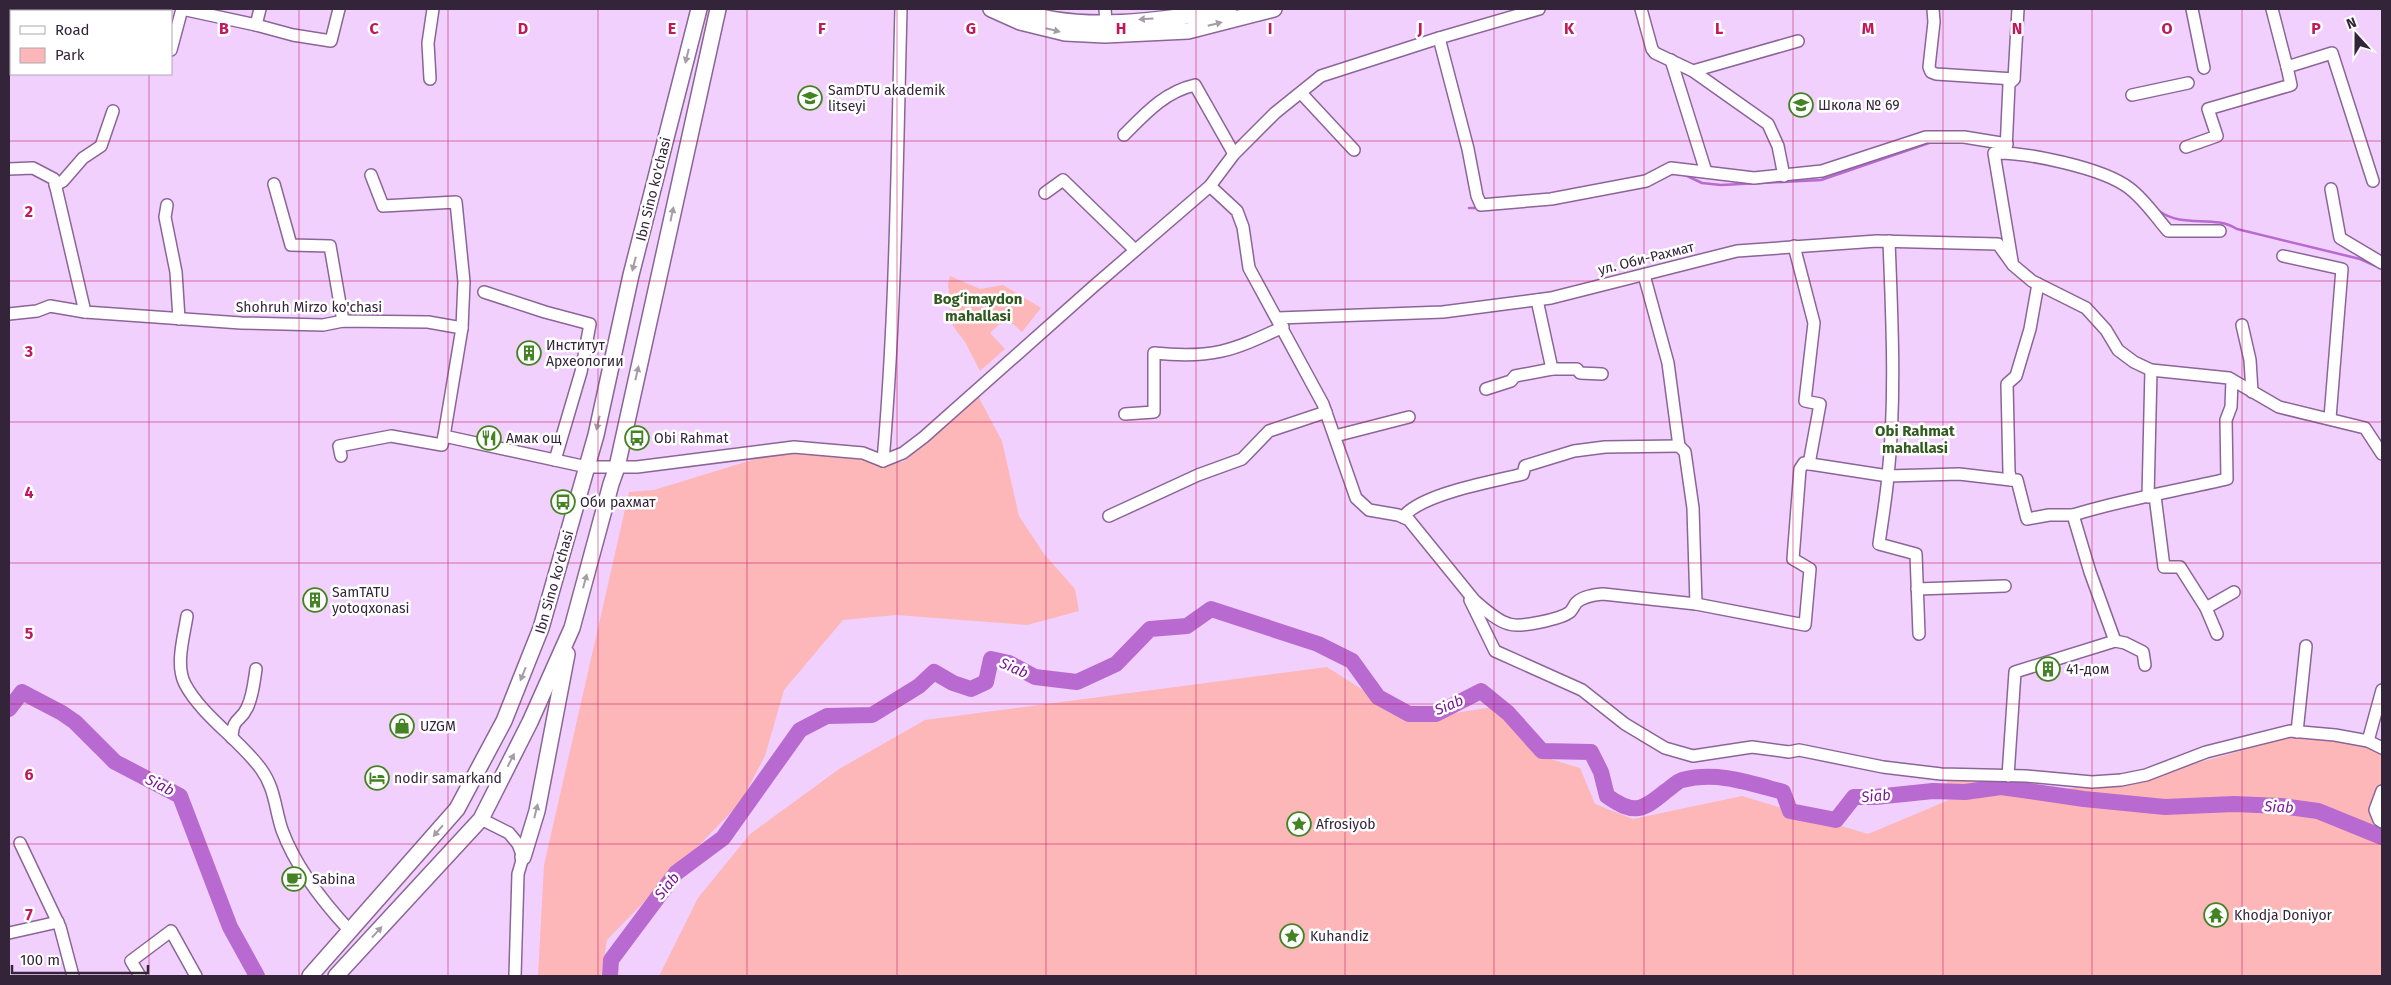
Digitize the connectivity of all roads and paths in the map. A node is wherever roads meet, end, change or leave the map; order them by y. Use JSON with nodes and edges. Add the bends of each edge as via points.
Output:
{"nodes":[{"id":1,"x":182,"y":9,"type":"edge"},
{"id":2,"x":260,"y":9,"type":"edge"},
{"id":3,"x":339,"y":9,"type":"edge"},
{"id":4,"x":433,"y":9,"type":"edge"},
{"id":5,"x":699,"y":9,"type":"edge"},
{"id":6,"x":718,"y":9,"type":"edge"},
{"id":7,"x":901,"y":9,"type":"edge"},
{"id":8,"x":991,"y":9,"type":"edge"},
{"id":9,"x":1016,"y":9,"type":"edge"},
{"id":10,"x":1229,"y":9,"type":"edge"},
{"id":11,"x":1274,"y":9,"type":"edge"},
{"id":12,"x":1539,"y":9,"type":"edge"},
{"id":13,"x":1641,"y":9,"type":"edge"},
{"id":14,"x":1933,"y":9,"type":"edge"},
{"id":15,"x":2018,"y":9,"type":"edge"},
{"id":16,"x":2192,"y":9,"type":"edge"},
{"id":17,"x":2272,"y":9,"type":"edge"},
{"id":18,"x":1105,"y":16,"type":"edge"},
{"id":19,"x":256,"y":25,"type":"junction"},
{"id":20,"x":1439,"y":38,"type":"junction"},
{"id":21,"x":1798,"y":41,"type":"dead end"},
{"id":22,"x":172,"y":46,"type":"edge"},
{"id":23,"x":1671,"y":60,"type":"junction"},
{"id":24,"x":2287,"y":67,"type":"junction"},
{"id":25,"x":2204,"y":68,"type":"dead end"},
{"id":26,"x":1693,"y":71,"type":"junction"},
{"id":27,"x":430,"y":79,"type":"dead end"},
{"id":28,"x":2014,"y":79,"type":"junction"},
{"id":29,"x":2188,"y":83,"type":"dead end"},
{"id":30,"x":1301,"y":93,"type":"junction"},
{"id":31,"x":2132,"y":95,"type":"dead end"},
{"id":32,"x":113,"y":111,"type":"dead end"},
{"id":33,"x":1124,"y":136,"type":"dead end"},
{"id":34,"x":2186,"y":147,"type":"dead end"},
{"id":35,"x":2006,"y":148,"type":"junction"},
{"id":36,"x":1354,"y":150,"type":"dead end"},
{"id":37,"x":1234,"y":154,"type":"junction"},
{"id":38,"x":9,"y":168,"type":"edge"},
{"id":39,"x":1706,"y":172,"type":"junction"},
{"id":40,"x":371,"y":175,"type":"dead end"},
{"id":41,"x":1784,"y":176,"type":"junction"},
{"id":42,"x":2373,"y":181,"type":"dead end"},
{"id":43,"x":274,"y":184,"type":"dead end"},
{"id":44,"x":55,"y":186,"type":"junction"},
{"id":45,"x":1210,"y":186,"type":"junction"},
{"id":46,"x":2331,"y":189,"type":"dead end"},
{"id":47,"x":1045,"y":193,"type":"dead end"},
{"id":48,"x":167,"y":205,"type":"dead end"},
{"id":49,"x":2220,"y":231,"type":"dead end"},
{"id":50,"x":1890,"y":241,"type":"junction"},
{"id":51,"x":1794,"y":246,"type":"junction"},
{"id":52,"x":1135,"y":250,"type":"junction"},
{"id":53,"x":2283,"y":256,"type":"dead end"},
{"id":54,"x":2382,"y":263,"type":"edge"},
{"id":55,"x":2013,"y":265,"type":"junction"},
{"id":56,"x":1644,"y":275,"type":"junction"},
{"id":57,"x":2038,"y":284,"type":"junction"},
{"id":58,"x":484,"y":292,"type":"dead end"},
{"id":59,"x":1537,"y":300,"type":"junction"},
{"id":60,"x":85,"y":312,"type":"junction"},
{"id":61,"x":9,"y":314,"type":"edge"},
{"id":62,"x":179,"y":319,"type":"junction"},
{"id":63,"x":342,"y":321,"type":"junction"},
{"id":64,"x":1280,"y":322,"type":"junction"},
{"id":65,"x":2242,"y":325,"type":"dead end"},
{"id":66,"x":462,"y":328,"type":"junction"},
{"id":67,"x":1552,"y":369,"type":"junction"},
{"id":68,"x":2151,"y":370,"type":"junction"},
{"id":69,"x":1602,"y":374,"type":"dead end"},
{"id":70,"x":2232,"y":380,"type":"junction"},
{"id":71,"x":1486,"y":389,"type":"dead end"},
{"id":72,"x":2252,"y":392,"type":"junction"},
{"id":73,"x":1326,"y":412,"type":"junction"},
{"id":74,"x":1125,"y":414,"type":"dead end"},
{"id":75,"x":1409,"y":417,"type":"dead end"},
{"id":76,"x":2330,"y":418,"type":"junction"},
{"id":77,"x":444,"y":436,"type":"junction"},
{"id":78,"x":1335,"y":436,"type":"junction"},
{"id":79,"x":1679,"y":446,"type":"junction"},
{"id":80,"x":2382,"y":454,"type":"edge"},
{"id":81,"x":341,"y":456,"type":"dead end"},
{"id":82,"x":555,"y":460,"type":"junction"},
{"id":83,"x":883,"y":461,"type":"junction"},
{"id":84,"x":1809,"y":464,"type":"junction"},
{"id":85,"x":586,"y":467,"type":"junction"},
{"id":86,"x":617,"y":467,"type":"junction"},
{"id":87,"x":1888,"y":476,"type":"junction"},
{"id":88,"x":2011,"y":480,"type":"junction"},
{"id":89,"x":2151,"y":497,"type":"junction"},
{"id":90,"x":2073,"y":514,"type":"junction"},
{"id":91,"x":1109,"y":516,"type":"dead end"},
{"id":92,"x":1403,"y":517,"type":"junction"},
{"id":93,"x":2005,"y":586,"type":"dead end"},
{"id":94,"x":1917,"y":589,"type":"junction"},
{"id":95,"x":1466,"y":591,"type":"junction"},
{"id":96,"x":2234,"y":592,"type":"dead end"},
{"id":97,"x":1696,"y":604,"type":"junction"},
{"id":98,"x":2206,"y":608,"type":"junction"},
{"id":99,"x":187,"y":616,"type":"dead end"},
{"id":100,"x":572,"y":628,"type":"junction"},
{"id":101,"x":1919,"y":634,"type":"dead end"},
{"id":102,"x":2217,"y":634,"type":"dead end"},
{"id":103,"x":2115,"y":641,"type":"junction"},
{"id":104,"x":2306,"y":646,"type":"dead end"},
{"id":105,"x":2144,"y":665,"type":"dead end"},
{"id":106,"x":256,"y":669,"type":"dead end"},
{"id":107,"x":2382,"y":690,"type":"edge"},
{"id":108,"x":2297,"y":732,"type":"junction"},
{"id":109,"x":232,"y":738,"type":"junction"},
{"id":110,"x":2368,"y":741,"type":"junction"},
{"id":111,"x":2382,"y":748,"type":"edge"},
{"id":112,"x":2008,"y":776,"type":"junction"},
{"id":113,"x":2382,"y":791,"type":"edge"},
{"id":114,"x":457,"y":809,"type":"junction"},
{"id":115,"x":481,"y":819,"type":"junction"},
{"id":116,"x":2382,"y":822,"type":"edge"},
{"id":117,"x":20,"y":843,"type":"dead end"},
{"id":118,"x":523,"y":857,"type":"junction"},
{"id":119,"x":58,"y":922,"type":"junction"},
{"id":120,"x":350,"y":931,"type":"junction"},
{"id":121,"x":9,"y":933,"type":"edge"},
{"id":122,"x":340,"y":972,"type":"edge"},
{"id":123,"x":73,"y":976,"type":"edge"},
{"id":124,"x":140,"y":976,"type":"edge"},
{"id":125,"x":196,"y":976,"type":"edge"},
{"id":126,"x":310,"y":976,"type":"edge"},
{"id":127,"x":515,"y":976,"type":"edge"}],
"edges":[{"from":1,"to":19,"type":"street"},
{"from":1,"to":22,"type":"street"},
{"from":2,"to":19,"type":"street"},
{"from":3,"to":19,"type":"street","via":[[331,41]]},
{"from":4,"to":27,"type":"street","via":[[428,43]]},
{"from":5,"to":85,"type":"main road","name":"Ibn Sino ko'chasi","one_way":true},
{"from":86,"to":6,"type":"main road","name":"Ibn Sino ko'chasi","one_way":true},
{"from":7,"to":83,"type":"street","via":[[894,256]]},
{"from":8,"to":11,"type":"main road","one_way":true,"via":[[1020,22],[1065,33],[1105,34],[1188,31]]},
{"from":9,"to":18,"type":"main road","via":[[1067,21]]},
{"from":10,"to":18,"type":"main road","one_way":true,"via":[[1187,16]]},
{"from":12,"to":20,"type":"street"},
{"from":13,"to":23,"type":"street","via":[[1652,49]]},
{"from":14,"to":28,"type":"street","via":[[1930,72]]},
{"from":15,"to":28,"type":"street"},
{"from":16,"to":25,"type":"street"},
{"from":17,"to":24,"type":"street"},
{"from":20,"to":30,"type":"street","via":[[1321,76]]},
{"from":20,"to":39,"type":"street","via":[[1481,205],[1551,198],[1646,181],[1671,168]]},
{"from":21,"to":26,"type":"street"},
{"from":23,"to":26,"type":"street"},
{"from":23,"to":39,"type":"street"},
{"from":24,"to":34,"type":"street","via":[[2291,85],[2208,109],[2217,136]]},
{"from":24,"to":42,"type":"street","via":[[2332,53]]},
{"from":26,"to":41,"type":"street","via":[[1768,124]]},
{"from":28,"to":35,"type":"street","via":[[2008,84]]},
{"from":29,"to":31,"type":"street"},
{"from":30,"to":36,"type":"street"},
{"from":30,"to":37,"type":"street","via":[[1275,113]]},
{"from":32,"to":44,"type":"street","via":[[101,146],[83,158]]},
{"from":33,"to":37,"type":"street","via":[[1158,101],[1195,85]]},
{"from":35,"to":41,"type":"street","via":[[1964,138],[1926,137],[1822,171]]},
{"from":35,"to":49,"type":"street","via":[[2111,177],[2130,189],[2168,231]]},
{"from":35,"to":55,"type":"street","via":[[1994,153]]},
{"from":37,"to":45,"type":"street"},
{"from":38,"to":44,"type":"street","via":[[33,168],[54,179]]},
{"from":39,"to":41,"type":"street","via":[[1754,178]]},
{"from":40,"to":66,"type":"street","via":[[383,206],[456,202],[464,282]]},
{"from":43,"to":63,"type":"street","via":[[291,246],[330,246]]},
{"from":44,"to":60,"type":"street"},
{"from":45,"to":52,"type":"street"},
{"from":45,"to":64,"type":"street","via":[[1237,212],[1243,226],[1249,268]]},
{"from":46,"to":54,"type":"street","via":[[2340,238]]},
{"from":47,"to":52,"type":"street","via":[[1063,180]]},
{"from":48,"to":62,"type":"street","via":[[165,217],[176,272]]},
{"from":50,"to":51,"type":"street","name":"ул. Оби-Рахмат"},
{"from":50,"to":55,"type":"street","name":"ул. Оби-Рахмат","via":[[1998,244]]},
{"from":50,"to":87,"type":"street","via":[[1893,357]]},
{"from":51,"to":56,"type":"street","name":"ул. Оби-Рахмат","via":[[1737,251]]},
{"from":51,"to":84,"type":"street","via":[[1814,323],[1805,401],[1820,404]]},
{"from":52,"to":83,"type":"street","via":[[924,437],[903,453]]},
{"from":53,"to":76,"type":"street","via":[[2342,270]]},
{"from":55,"to":57,"type":"street"},
{"from":56,"to":59,"type":"street","name":"ул. Оби-Рахмат"},
{"from":56,"to":79,"type":"street","via":[[1668,363]]},
{"from":57,"to":68,"type":"street","via":[[2086,308],[2106,330],[2118,350]]},
{"from":57,"to":88,"type":"street","via":[[2030,329],[2016,376],[2007,384]]},
{"from":58,"to":82,"type":"street","via":[[590,324],[581,372]]},
{"from":59,"to":64,"type":"street","name":"ул. Оби-Рахмат","via":[[1443,312]]},
{"from":59,"to":67,"type":"street"},
{"from":60,"to":61,"type":"street","name":"Shohruh Mirzo ko'chasi","via":[[50,306]]},
{"from":60,"to":62,"type":"street","name":"Shohruh Mirzo ko'chasi"},
{"from":62,"to":63,"type":"street","name":"Shohruh Mirzo ko'chasi","via":[[323,325]]},
{"from":63,"to":66,"type":"street","name":"Shohruh Mirzo ko'chasi","via":[[428,322]]},
{"from":64,"to":73,"type":"street"},
{"from":64,"to":74,"type":"street","via":[[1241,346],[1214,354],[1183,356],[1154,353],[1154,412]]},
{"from":65,"to":72,"type":"street","via":[[2250,360]]},
{"from":66,"to":77,"type":"street"},
{"from":67,"to":69,"type":"street"},
{"from":67,"to":71,"type":"street","via":[[1515,376],[1511,381]]},
{"from":68,"to":70,"type":"street"},
{"from":68,"to":89,"type":"street"},
{"from":70,"to":72,"type":"street"},
{"from":70,"to":89,"type":"street","via":[[2231,407],[2226,420],[2227,478]]},
{"from":72,"to":76,"type":"street","via":[[2279,407]]},
{"from":73,"to":78,"type":"street"},
{"from":73,"to":91,"type":"street","via":[[1269,431],[1242,459],[1198,475]]},
{"from":75,"to":78,"type":"street"},
{"from":76,"to":80,"type":"street","via":[[2365,428]]},
{"from":77,"to":81,"type":"street","via":[[442,445],[391,436],[339,446]]},
{"from":77,"to":82,"type":"street"},
{"from":78,"to":92,"type":"street","via":[[1352,489],[1362,505]]},
{"from":79,"to":92,"type":"street","via":[[1605,447],[1574,451],[1525,466],[1523,474],[1431,498],[1410,509]]},
{"from":79,"to":97,"type":"street","via":[[1685,452],[1693,508]]},
{"from":82,"to":85,"type":"street"},
{"from":83,"to":86,"type":"street","via":[[863,454],[794,447]]},
{"from":84,"to":87,"type":"street"},
{"from":84,"to":97,"type":"street","via":[[1804,463],[1800,468],[1793,559],[1810,569],[1805,626]]},
{"from":85,"to":86,"type":"street"},
{"from":85,"to":114,"type":"main road","name":"Ibn Sino ko'chasi","one_way":true,"via":[[542,628],[504,721]]},
{"from":100,"to":86,"type":"main road","name":"Ibn Sino ko'chasi","one_way":true},
{"from":87,"to":88,"type":"street","via":[[1959,474]]},
{"from":87,"to":94,"type":"street","via":[[1879,544],[1916,554]]},
{"from":88,"to":90,"type":"street","via":[[2018,480],[2027,519]]},
{"from":89,"to":90,"type":"street","via":[[2115,502]]},
{"from":89,"to":98,"type":"street","via":[[2164,567],[2180,567]]},
{"from":90,"to":103,"type":"street"},
{"from":92,"to":95,"type":"street","via":[[1414,525]]},
{"from":93,"to":94,"type":"street"},
{"from":94,"to":101,"type":"street"},
{"from":95,"to":97,"type":"street","via":[[1482,607],[1510,625],[1560,616],[1571,612],[1583,599],[1603,594]]},
{"from":95,"to":112,"type":"street","via":[[1495,651],[1582,690],[1625,724],[1665,748],[1694,756],[1752,747],[1789,752],[1799,750],[1883,767],[1941,774]]},
{"from":96,"to":98,"type":"street"},
{"from":98,"to":102,"type":"street"},
{"from":99,"to":109,"type":"street","via":[[180,668],[184,684]]},
{"from":115,"to":100,"type":"main road","name":"Ibn Sino ko'chasi","one_way":true,"via":[[530,722]]},
{"from":118,"to":100,"type":"main road","one_way":true,"via":[[536,811]]},
{"from":103,"to":105,"type":"street","via":[[2143,652]]},
{"from":103,"to":112,"type":"street","via":[[2015,672]]},
{"from":104,"to":108,"type":"street"},
{"from":106,"to":109,"type":"street","via":[[251,699],[246,711],[235,720]]},
{"from":107,"to":110,"type":"street"},
{"from":108,"to":110,"type":"street"},
{"from":108,"to":112,"type":"street","via":[[2206,752],[2146,775],[2121,780],[2092,782]]},
{"from":109,"to":120,"type":"street","via":[[261,769],[274,792],[282,830],[302,870],[330,910]]},
{"from":110,"to":111,"type":"street"},
{"from":113,"to":116,"type":"street","via":[[2375,810]]},
{"from":114,"to":115,"type":"main road"},
{"from":114,"to":120,"type":"main road","name":"Ibn Sino ko'chasi","one_way":true},
{"from":115,"to":118,"type":"street","via":[[510,833]]},
{"from":122,"to":115,"type":"main road","name":"Ibn Sino ko'chasi","one_way":true},
{"from":117,"to":119,"type":"street"},
{"from":118,"to":127,"type":"street","via":[[518,874]]},
{"from":119,"to":121,"type":"street"},
{"from":119,"to":123,"type":"street"},
{"from":120,"to":126,"type":"main road","name":"Ibn Sino ko'chasi"},
{"from":124,"to":125,"type":"street","via":[[132,962],[171,931]]}]}
